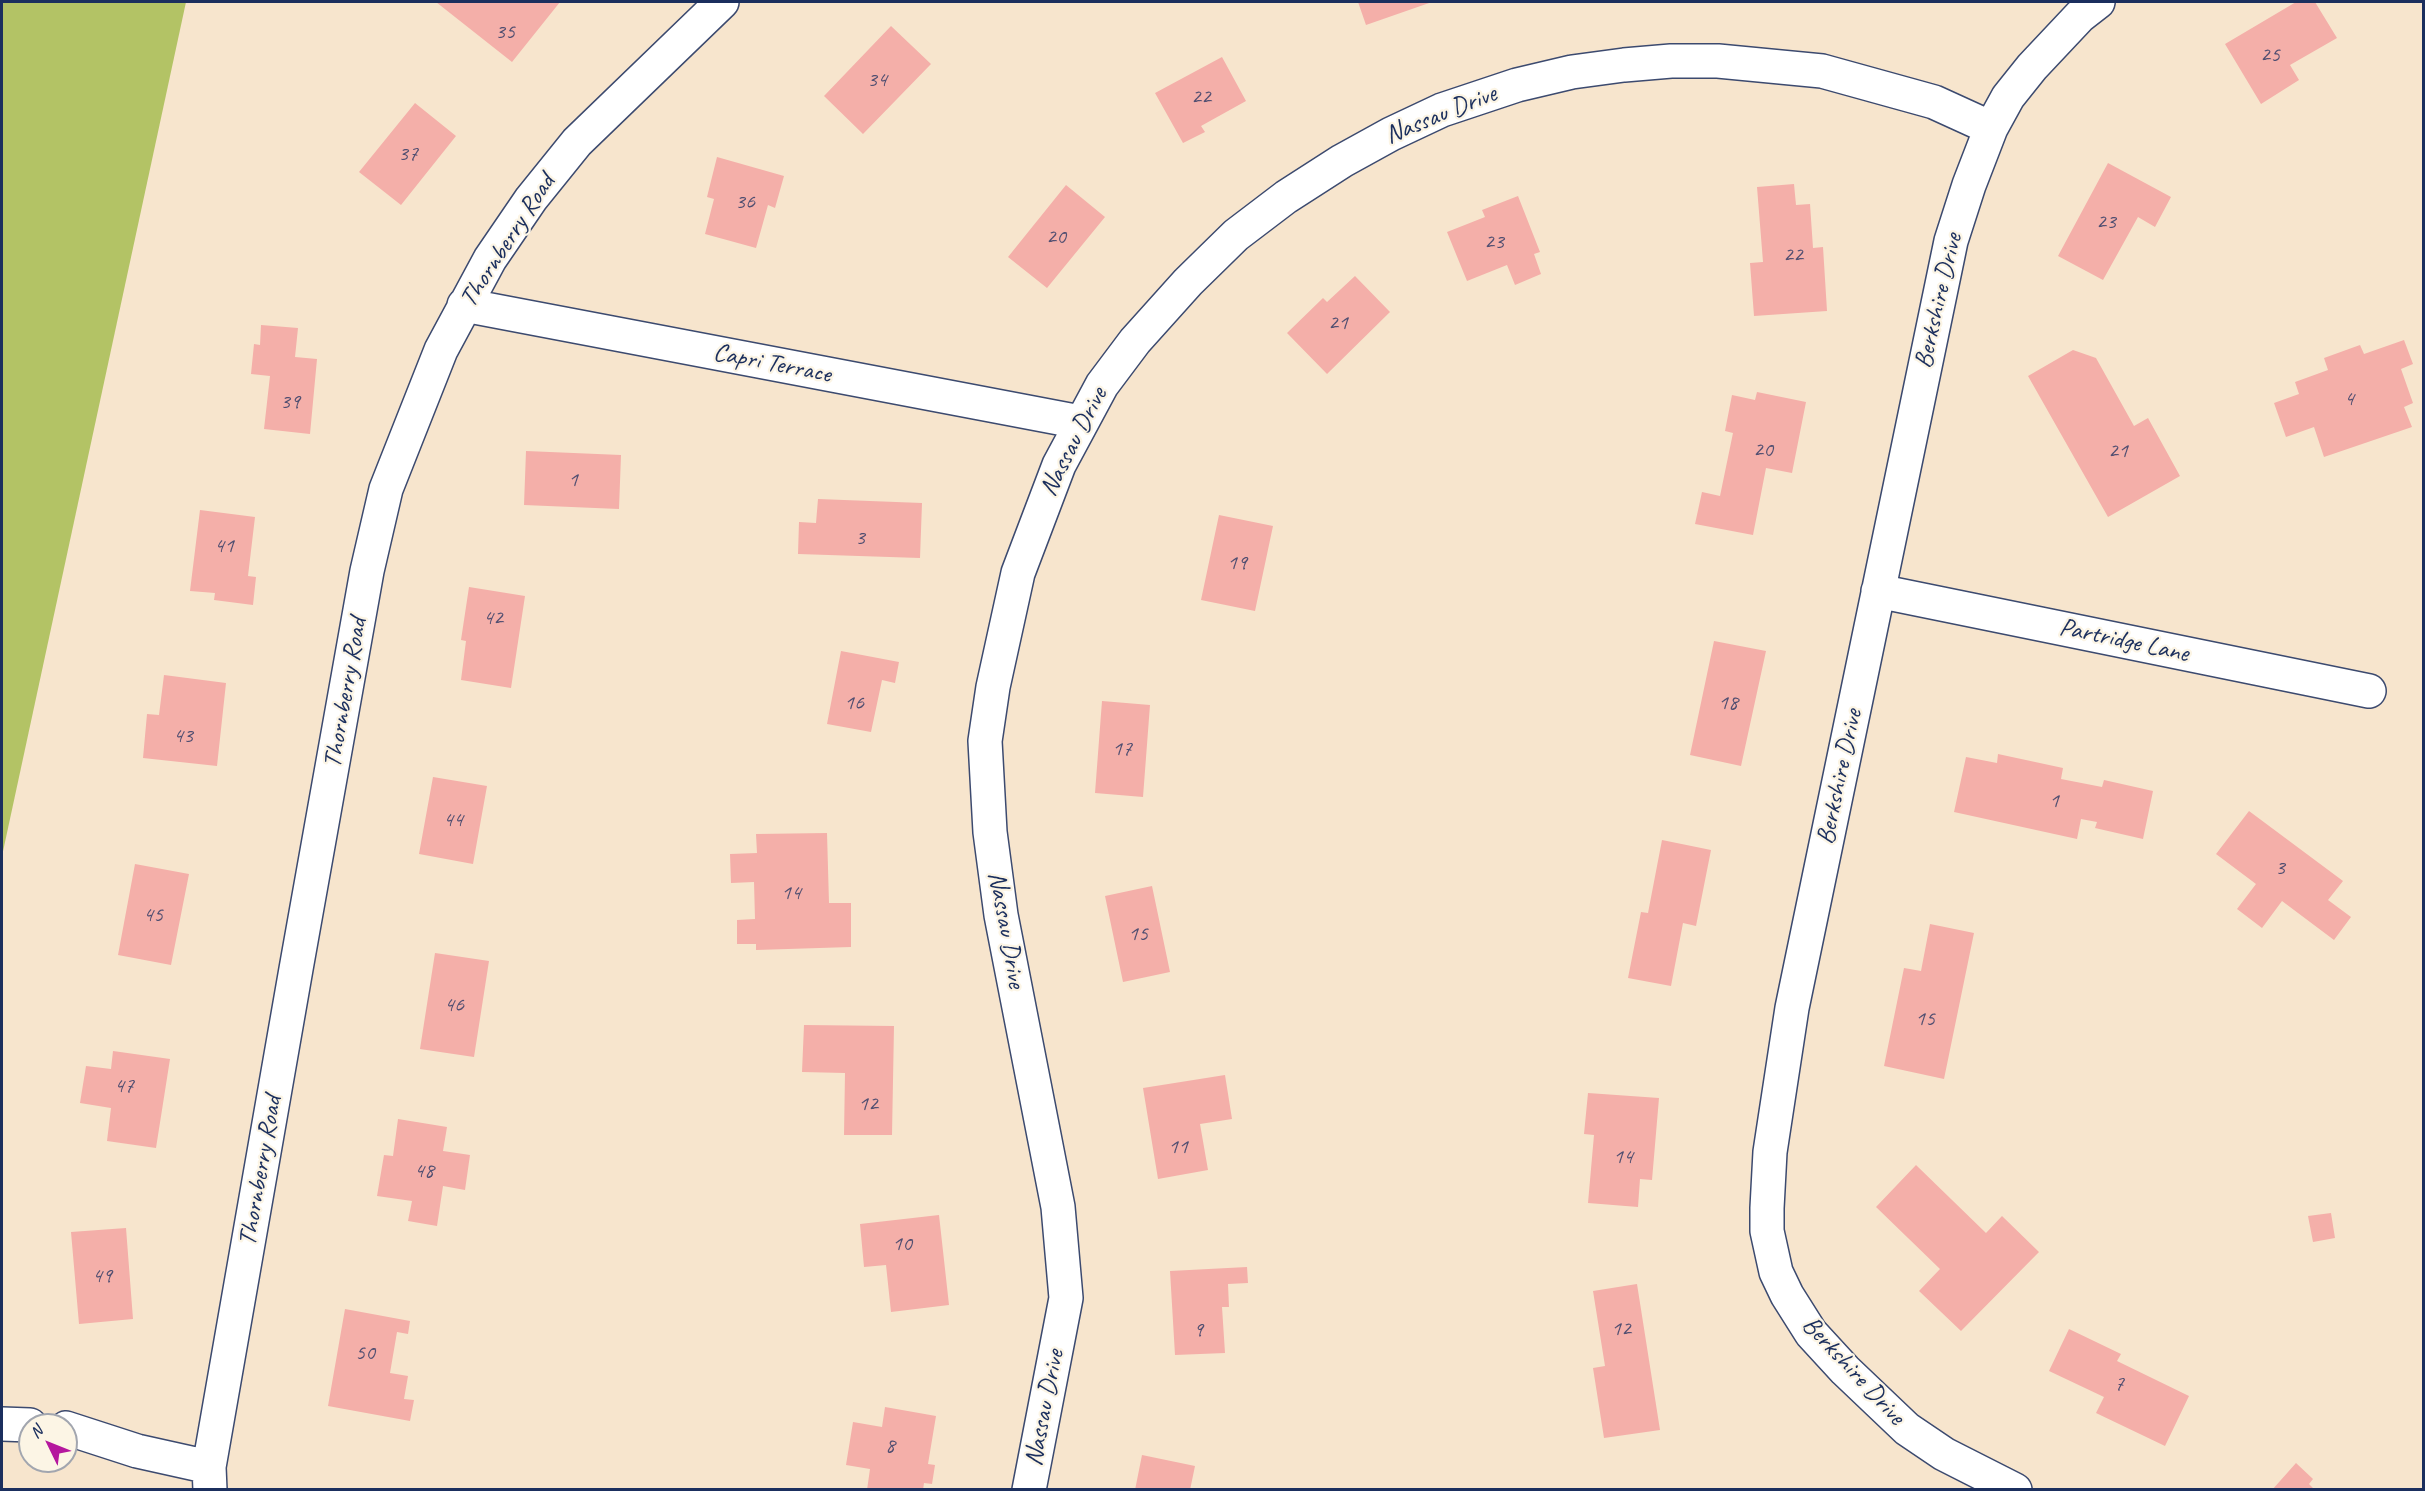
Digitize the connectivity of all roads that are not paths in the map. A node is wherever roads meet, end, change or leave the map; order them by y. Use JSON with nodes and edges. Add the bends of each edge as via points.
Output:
{"nodes":[{"id":1,"x":722,"y":2,"type":"edge"},
{"id":2,"x":2098,"y":2,"type":"edge"},
{"id":3,"x":1991,"y":128,"type":"junction"},
{"id":4,"x":464,"y":305,"type":"junction"},
{"id":5,"x":1080,"y":423,"type":"junction"},
{"id":6,"x":1878,"y":591,"type":"junction"},
{"id":7,"x":2369,"y":691,"type":"dead end"},
{"id":8,"x":2,"y":1424,"type":"edge"},
{"id":9,"x":18,"y":1425,"type":"edge"},
{"id":10,"x":78,"y":1432,"type":"edge"},
{"id":11,"x":209,"y":1478,"type":"edge"},
{"id":12,"x":1029,"y":1490,"type":"edge"},
{"id":13,"x":2015,"y":1490,"type":"edge"}],
"edges":[{"from":1,"to":4,"type":"street","name":"Thornberry Road","via":[[577,142],[531,199]]},
{"from":2,"to":3,"type":"street","name":"Berkshire Drive","via":[[2032,67],[2008,97]]},
{"from":3,"to":5,"type":"street","name":"Nassau Drive","via":[[1934,102],[1822,71],[1741,63],[1671,61],[1624,65],[1517,85],[1442,110],[1391,134],[1332,167],[1244,229],[1188,282],[1135,341]]},
{"from":3,"to":6,"type":"street","name":"Berkshire Drive","via":[[1950,241]]},
{"from":4,"to":5,"type":"street","name":"Capri Terrace"},
{"from":4,"to":11,"type":"street","name":"Thornberry Road","via":[[441,350],[386,489],[367,571]]},
{"from":5,"to":12,"type":"street","name":"Nassau Drive","via":[[1048,492],[1018,573],[985,741],[999,903],[1059,1207],[1066,1298]]},
{"from":6,"to":7,"type":"street","name":"Partridge Lane"},
{"from":6,"to":13,"type":"street","name":"Berkshire Drive","via":[[1792,1008],[1770,1152],[1767,1231],[1776,1272],[1787,1295],[1811,1334],[1836,1361],[1907,1429],[1944,1454]]},
{"from":8,"to":9,"type":"street"},
{"from":10,"to":11,"type":"street"}]}
